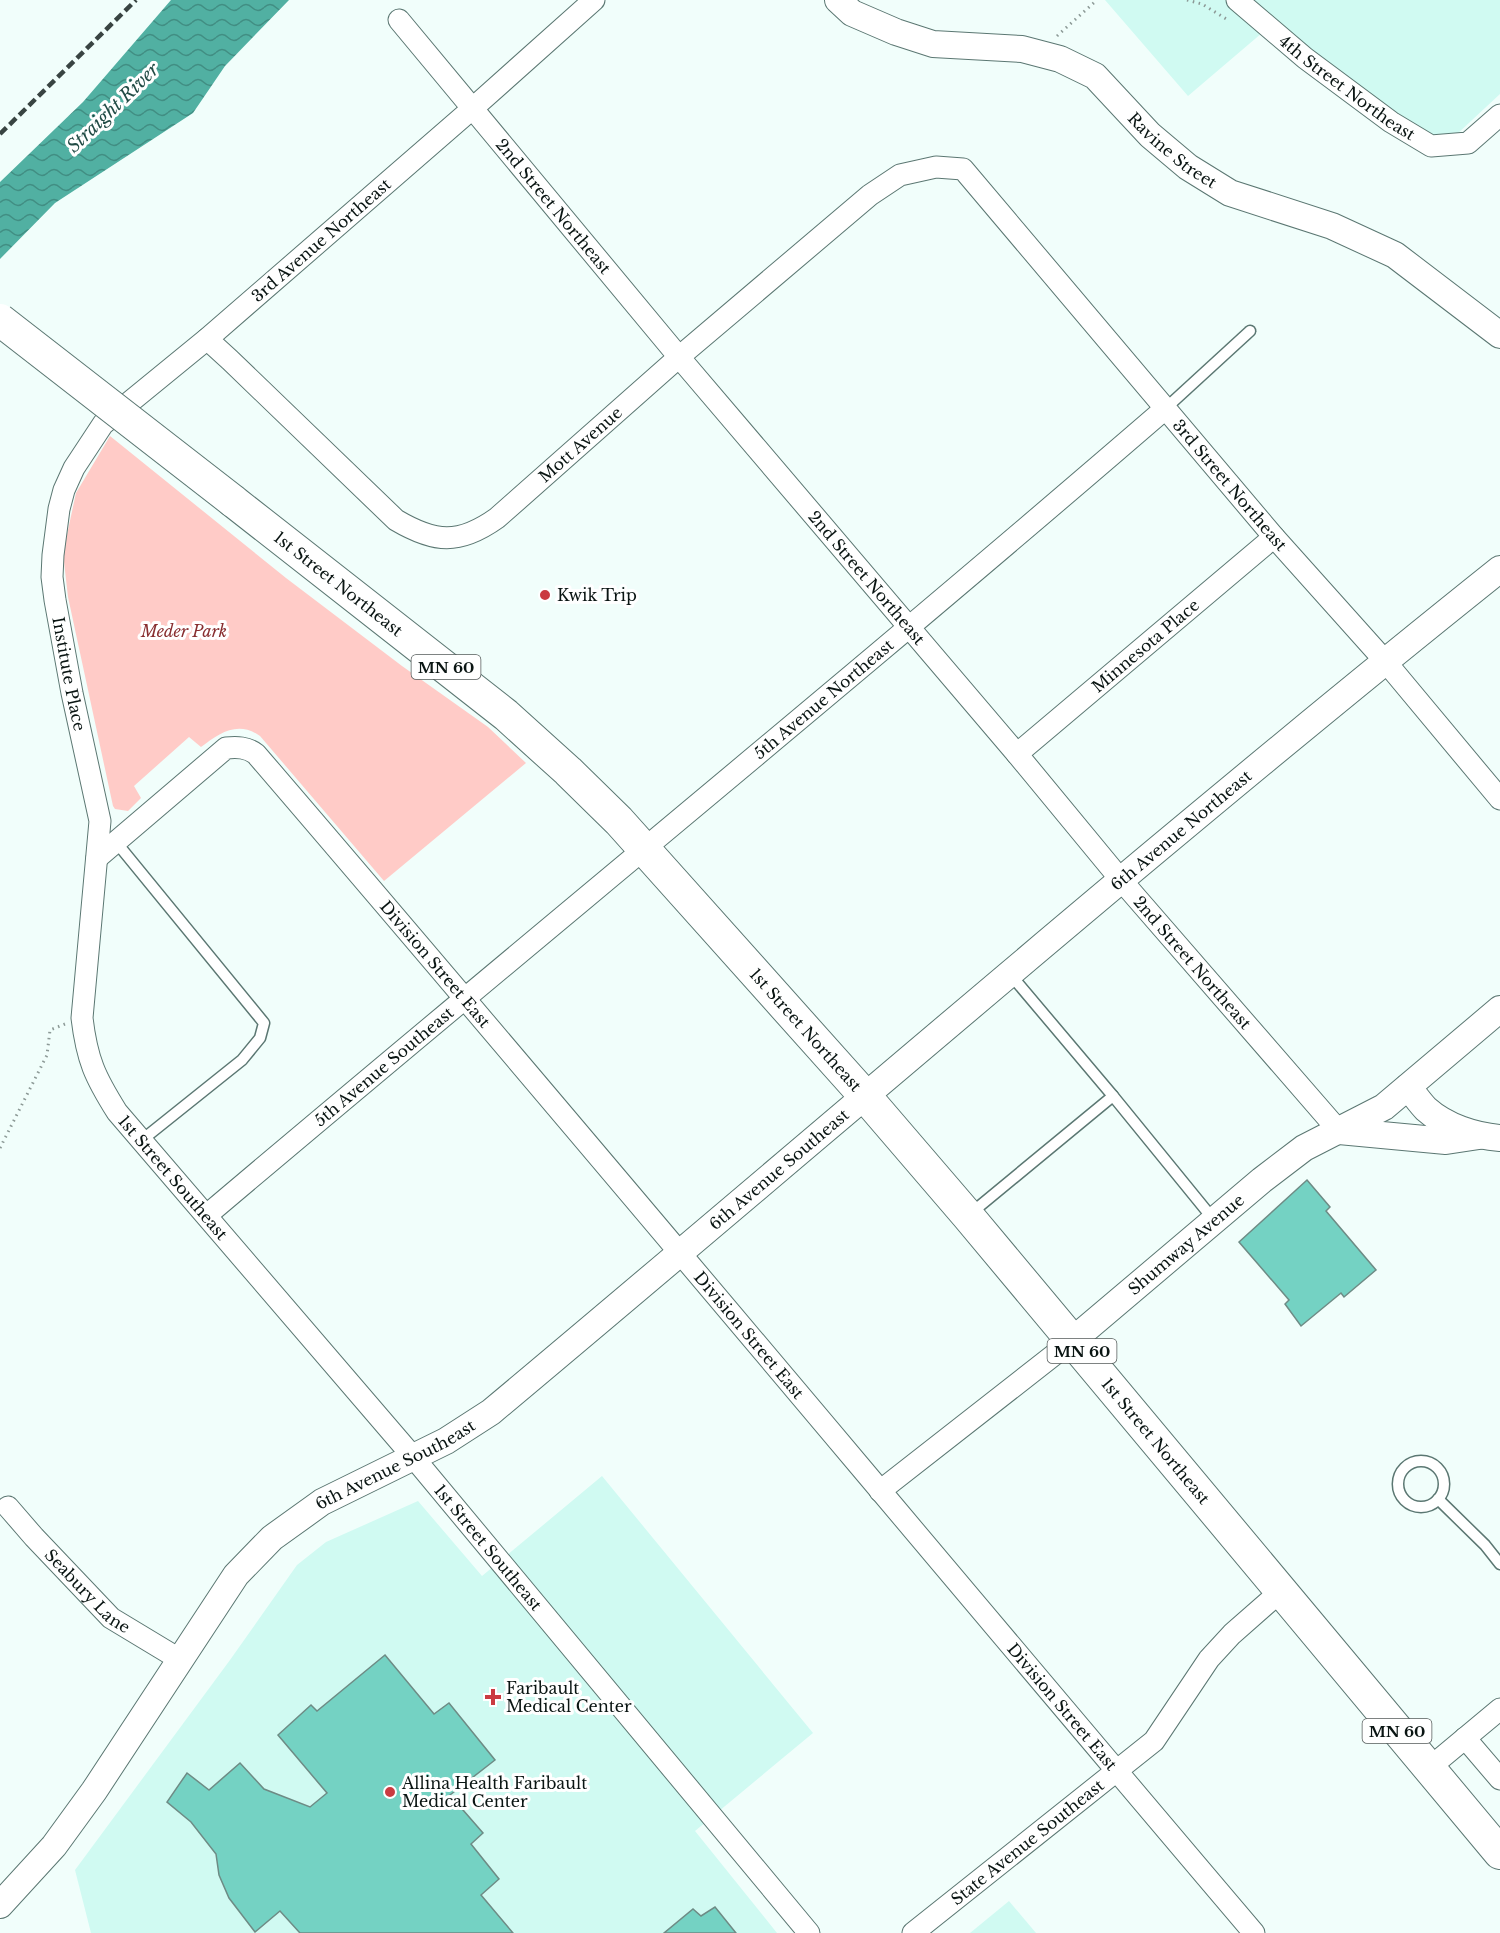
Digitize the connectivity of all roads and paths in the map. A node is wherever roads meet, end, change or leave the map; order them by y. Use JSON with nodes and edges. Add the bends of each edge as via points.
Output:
{"nodes":[{"id":1,"x":594,"y":0,"type":"edge"},
{"id":2,"x":837,"y":0,"type":"edge"},
{"id":3,"x":1098,"y":0,"type":"edge"},
{"id":4,"x":1187,"y":0,"type":"edge"},
{"id":5,"x":1237,"y":0,"type":"edge"},
{"id":6,"x":399,"y":20,"type":"dead end"},
{"id":7,"x":1230,"y":21,"type":"dead end"},
{"id":8,"x":1053,"y":39,"type":"dead end"},
{"id":9,"x":473,"y":108,"type":"junction"},
{"id":10,"x":1500,"y":115,"type":"edge"},
{"id":11,"x":963,"y":169,"type":"joint"},
{"id":12,"x":0,"y":320,"type":"edge"},
{"id":13,"x":1250,"y":331,"type":"dead end"},
{"id":14,"x":1500,"y":335,"type":"edge"},
{"id":15,"x":207,"y":339,"type":"junction"},
{"id":16,"x":679,"y":357,"type":"junction"},
{"id":17,"x":1166,"y":408,"type":"junction"},
{"id":18,"x":64,"y":490,"type":"joint"},
{"id":19,"x":1274,"y":537,"type":"junction"},
{"id":20,"x":1500,"y":569,"type":"edge"},
{"id":21,"x":908,"y":628,"type":"junction"},
{"id":22,"x":1385,"y":661,"type":"junction"},
{"id":23,"x":1017,"y":754,"type":"junction"},
{"id":24,"x":1500,"y":799,"type":"edge"},
{"id":25,"x":116,"y":842,"type":"junction"},
{"id":26,"x":644,"y":849,"type":"junction"},
{"id":27,"x":97,"y":858,"type":"junction"},
{"id":28,"x":1121,"y":880,"type":"junction"},
{"id":29,"x":1010,"y":974,"type":"junction"},
{"id":30,"x":465,"y":997,"type":"junction"},
{"id":31,"x":1500,"y":1009,"type":"edge"},
{"id":32,"x":82,"y":1018,"type":"junction"},
{"id":33,"x":1408,"y":1087,"type":"junction"},
{"id":34,"x":865,"y":1096,"type":"junction"},
{"id":35,"x":1113,"y":1096,"type":"junction"},
{"id":36,"x":1339,"y":1131,"type":"junction"},
{"id":37,"x":1490,"y":1137,"type":"edge"},
{"id":38,"x":142,"y":1140,"type":"junction"},
{"id":39,"x":0,"y":1148,"type":"edge"},
{"id":40,"x":207,"y":1215,"type":"junction"},
{"id":41,"x":968,"y":1216,"type":"junction"},
{"id":42,"x":1214,"y":1220,"type":"junction"},
{"id":43,"x":681,"y":1253,"type":"junction"},
{"id":44,"x":1072,"y":1340,"type":"junction"},
{"id":45,"x":414,"y":1458,"type":"junction"},
{"id":46,"x":880,"y":1491,"type":"junction"},
{"id":47,"x":1438,"y":1499,"type":"junction"},
{"id":48,"x":8,"y":1507,"type":"dead end"},
{"id":49,"x":1500,"y":1564,"type":"edge"},
{"id":50,"x":1281,"y":1591,"type":"junction"},
{"id":51,"x":179,"y":1659,"type":"junction"},
{"id":52,"x":1500,"y":1709,"type":"edge"},
{"id":53,"x":1465,"y":1738,"type":"junction"},
{"id":54,"x":1428,"y":1769,"type":"junction"},
{"id":55,"x":1117,"y":1772,"type":"junction"},
{"id":56,"x":1500,"y":1779,"type":"edge"},
{"id":57,"x":1500,"y":1853,"type":"edge"},
{"id":58,"x":0,"y":1905,"type":"edge"},
{"id":59,"x":809,"y":1933,"type":"edge"},
{"id":60,"x":913,"y":1933,"type":"edge"},
{"id":61,"x":1254,"y":1933,"type":"edge"}],
"edges":[{"from":1,"to":9,"type":"street","name":"3rd Avenue Northeast"},
{"from":2,"to":14,"type":"street","name":"Ravine Street","via":[[852,13],[933,44],[1022,49],[1060,59],[1095,76],[1150,135],[1188,167],[1230,193],[1332,226],[1395,255]]},
{"from":3,"to":8,"type":"path"},
{"from":4,"to":7,"type":"path"},
{"from":5,"to":10,"type":"street","name":"4th Street Northeast","via":[[1305,58],[1431,147],[1468,143]]},
{"from":6,"to":9,"type":"street","name":"2nd Street Northeast"},
{"from":9,"to":15,"type":"street","name":"3rd Avenue Northeast"},
{"from":9,"to":16,"type":"street","name":"2nd Street Northeast"},
{"from":11,"to":16,"type":"street","name":"Mott Avenue","via":[[936,167],[900,175],[870,195]]},
{"from":11,"to":17,"type":"street","name":"3rd Street Northeast"},
{"from":12,"to":26,"type":"main road","name":"1st Street Northeast","number":"MN 60","bridge":true,"via":[[506,715],[592,794]]},
{"from":13,"to":17,"type":"lane"},
{"from":15,"to":16,"type":"street","name":"Mott Avenue","via":[[396,520],[417,532],[442,538],[462,537],[497,518]]},
{"from":15,"to":18,"type":"street","name":"3rd Avenue Northeast","via":[[103,424]]},
{"from":16,"to":21,"type":"street","name":"2nd Street Northeast"},
{"from":17,"to":19,"type":"street","name":"3rd Street Northeast"},
{"from":17,"to":21,"type":"street","name":"5th Avenue Northeast"},
{"from":18,"to":27,"type":"street","name":"Institute Place","via":[[55,530],[52,578],[100,821]]},
{"from":19,"to":22,"type":"street","name":"3rd Street Northeast"},
{"from":19,"to":23,"type":"street","name":"Minnesota Place"},
{"from":20,"to":22,"type":"street","name":"6th Avenue Northeast"},
{"from":21,"to":23,"type":"street","name":"2nd Street Northeast"},
{"from":21,"to":26,"type":"street","name":"5th Avenue Northeast"},
{"from":22,"to":24,"type":"street","name":"3rd Street Northeast"},
{"from":22,"to":28,"type":"street","name":"6th Avenue Northeast"},
{"from":23,"to":28,"type":"street","name":"2nd Street Northeast"},
{"from":25,"to":27,"type":"street"},
{"from":25,"to":30,"type":"street","name":"Division Street East","via":[[226,748],[250,749]]},
{"from":25,"to":38,"type":"lane","via":[[264,1023],[260,1038],[243,1060]]},
{"from":26,"to":30,"type":"street","name":"5th Avenue Southeast"},
{"from":26,"to":34,"type":"main road","name":"1st Street Northeast","number":"MN 60"},
{"from":27,"to":32,"type":"street","name":"Institute Place"},
{"from":28,"to":29,"type":"street","name":"6th Avenue Northeast"},
{"from":28,"to":36,"type":"street","name":"2nd Street Northeast"},
{"from":29,"to":34,"type":"street","name":"6th Avenue Northeast"},
{"from":29,"to":35,"type":"lane"},
{"from":30,"to":40,"type":"street","name":"5th Avenue Southeast"},
{"from":30,"to":43,"type":"street","name":"Division Street East"},
{"from":31,"to":33,"type":"street","name":"Shumway Avenue"},
{"from":32,"to":38,"type":"street","name":"1st Street Southeast","via":[[85,1046],[97,1080],[117,1112]]},
{"from":32,"to":39,"type":"path","via":[[50,1030],[47,1055]]},
{"from":33,"to":36,"type":"street","name":"Shumway Avenue","via":[[1384,1107]]},
{"from":33,"to":37,"type":"street","via":[[1427,1110],[1452,1125]]},
{"from":34,"to":41,"type":"main road","name":"1st Street Northeast","number":"MN 60"},
{"from":34,"to":43,"type":"street","name":"6th Avenue Southeast"},
{"from":35,"to":41,"type":"lane"},
{"from":35,"to":42,"type":"lane"},
{"from":36,"to":37,"type":"street","via":[[1446,1141]]},
{"from":36,"to":42,"type":"street","name":"Shumway Avenue","via":[[1304,1148]]},
{"from":38,"to":40,"type":"street","name":"1st Street Southeast"},
{"from":40,"to":45,"type":"street","name":"1st Street Southeast"},
{"from":41,"to":44,"type":"main road","name":"1st Street Northeast","number":"MN 60"},
{"from":42,"to":44,"type":"street","name":"Shumway Avenue"},
{"from":43,"to":45,"type":"street","name":"6th Avenue Southeast","via":[[491,1413]]},
{"from":43,"to":46,"type":"street","name":"Division Street East"},
{"from":44,"to":46,"type":"street","name":"Shumway Avenue"},
{"from":44,"to":50,"type":"main road","name":"1st Street Northeast","number":"MN 60"},
{"from":45,"to":51,"type":"street","name":"6th Avenue Southeast","via":[[322,1502],[273,1538],[236,1575]]},
{"from":45,"to":59,"type":"street","name":"1st Street Southeast"},
{"from":46,"to":55,"type":"street","name":"Division Street East"},
{"from":47,"to":47,"type":"lane","via":[[1444,1486],[1435,1466],[1422,1461],[1402,1470],[1399,1492],[1409,1504],[1425,1507]]},
{"from":47,"to":49,"type":"lane"},
{"from":48,"to":51,"type":"street","name":"Seabury Lane","via":[[111,1618]]},
{"from":50,"to":54,"type":"main road","name":"1st Street Northeast","number":"MN 60"},
{"from":50,"to":55,"type":"street","name":"State Avenue Southeast","via":[[1209,1659],[1154,1741]]},
{"from":51,"to":58,"type":"street","name":"6th Avenue Southeast","via":[[94,1791]]},
{"from":52,"to":53,"type":"street"},
{"from":53,"to":54,"type":"street"},
{"from":53,"to":56,"type":"street"},
{"from":54,"to":57,"type":"main road","name":"1st Street Northeast","number":"MN 60"},
{"from":55,"to":60,"type":"street","name":"State Avenue Southeast"},
{"from":55,"to":61,"type":"street","name":"Division Street East"}]}
